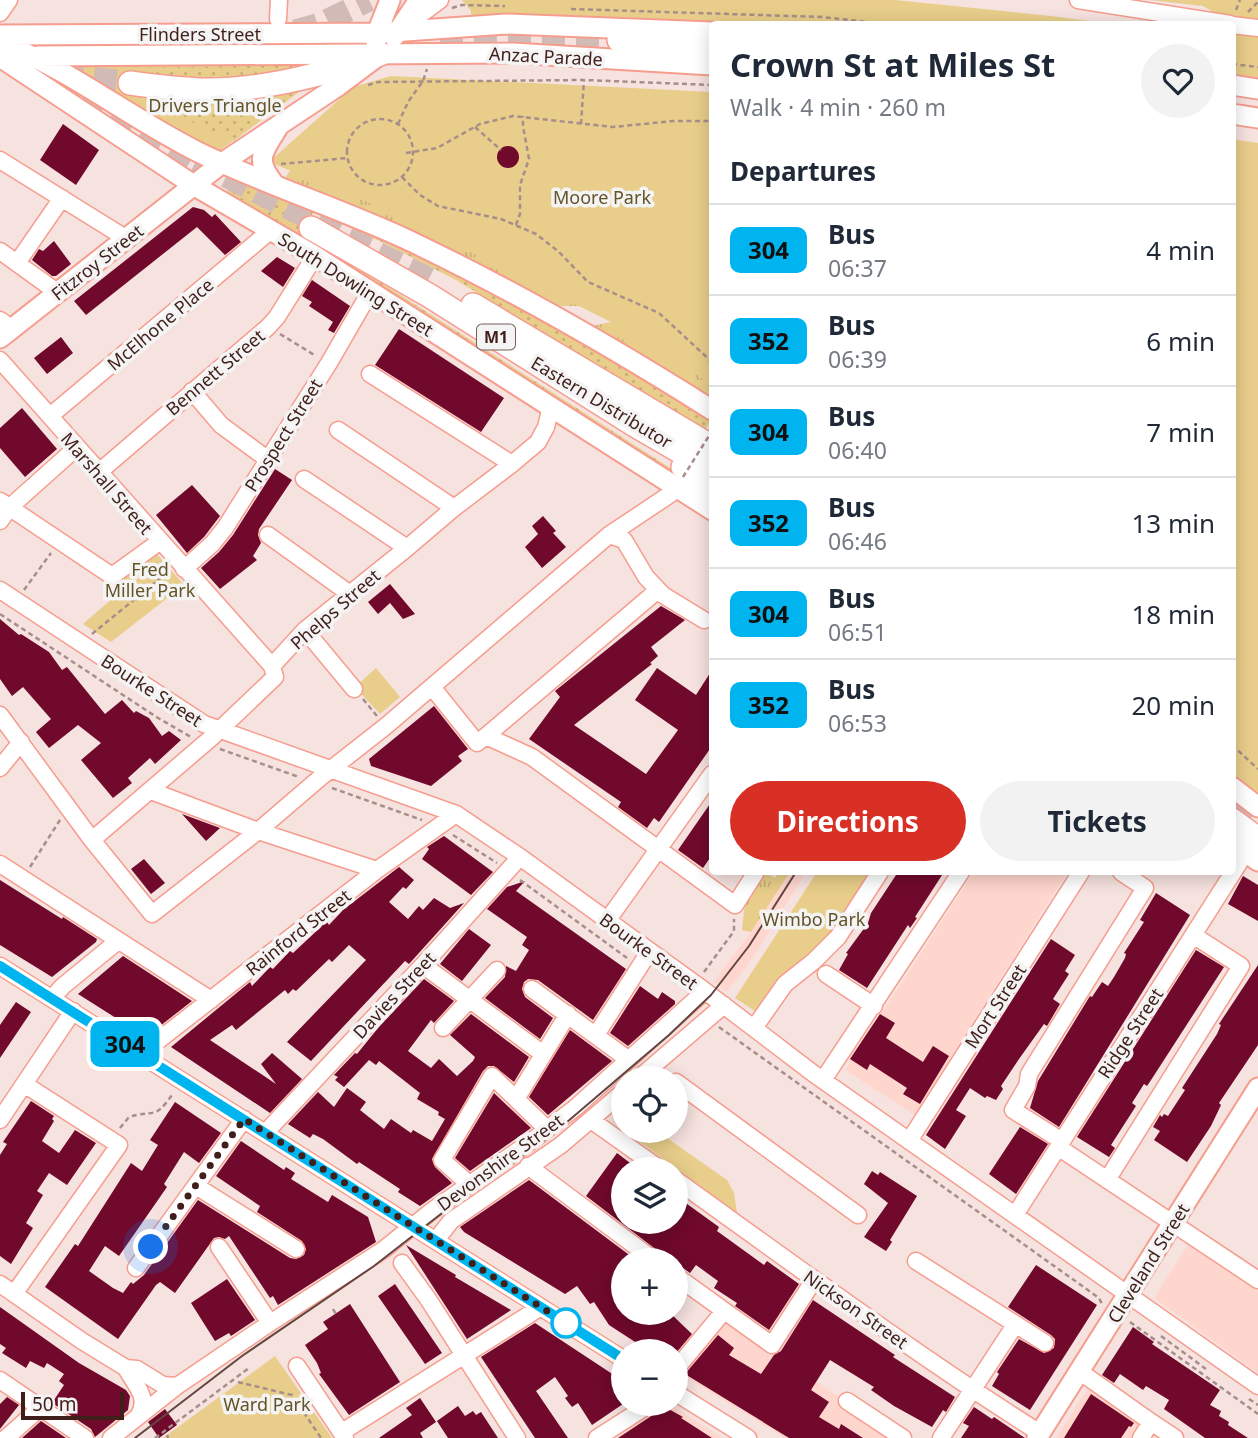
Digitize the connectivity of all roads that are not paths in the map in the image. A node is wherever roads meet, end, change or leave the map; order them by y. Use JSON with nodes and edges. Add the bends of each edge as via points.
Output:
{"nodes":[{"id":1,"x":9,"y":0,"type":"edge"},
{"id":2,"x":279,"y":0,"type":"edge"},
{"id":3,"x":390,"y":0,"type":"edge"},
{"id":4,"x":419,"y":0,"type":"edge"},
{"id":5,"x":440,"y":0,"type":"edge"},
{"id":6,"x":1078,"y":0,"type":"edge"},
{"id":7,"x":0,"y":13,"type":"edge"},
{"id":8,"x":278,"y":19,"type":"dead end"},
{"id":9,"x":1207,"y":21,"type":"edge"},
{"id":10,"x":1236,"y":26,"type":"edge"},
{"id":11,"x":1258,"y":28,"type":"edge"},
{"id":12,"x":400,"y":30,"type":"junction"},
{"id":13,"x":709,"y":32,"type":"edge"},
{"id":14,"x":0,"y":35,"type":"edge"},
{"id":15,"x":619,"y":40,"type":"tunnel mouth"},
{"id":16,"x":0,"y":41,"type":"edge"},
{"id":17,"x":379,"y":43,"type":"junction"},
{"id":18,"x":709,"y":45,"type":"edge"},
{"id":19,"x":36,"y":56,"type":"junction"},
{"id":20,"x":0,"y":57,"type":"edge"},
{"id":21,"x":709,"y":65,"type":"edge"},
{"id":22,"x":130,"y":83,"type":"tunnel mouth"},
{"id":23,"x":1236,"y":86,"type":"edge"},
{"id":24,"x":1258,"y":89,"type":"edge"},
{"id":25,"x":1236,"y":115,"type":"edge"},
{"id":26,"x":1258,"y":118,"type":"edge"},
{"id":27,"x":279,"y":126,"type":"junction"},
{"id":28,"x":0,"y":160,"type":"edge"},
{"id":29,"x":222,"y":163,"type":"junction"},
{"id":30,"x":275,"y":185,"type":"junction"},
{"id":31,"x":195,"y":186,"type":"junction"},
{"id":32,"x":62,"y":198,"type":"junction"},
{"id":33,"x":311,"y":228,"type":"dead end"},
{"id":34,"x":270,"y":231,"type":"junction"},
{"id":35,"x":125,"y":240,"type":"junction"},
{"id":36,"x":315,"y":256,"type":"junction"},
{"id":37,"x":6,"y":259,"type":"edge"},
{"id":38,"x":437,"y":283,"type":"tunnel mouth"},
{"id":39,"x":57,"y":292,"type":"junction"},
{"id":40,"x":370,"y":292,"type":"junction"},
{"id":41,"x":4,"y":329,"type":"edge"},
{"id":42,"x":0,"y":360,"type":"edge"},
{"id":43,"x":370,"y":374,"type":"dead end"},
{"id":44,"x":192,"y":391,"type":"junction"},
{"id":45,"x":551,"y":407,"type":"junction"},
{"id":46,"x":709,"y":408,"type":"edge"},
{"id":47,"x":50,"y":416,"type":"junction"},
{"id":48,"x":633,"y":424,"type":"junction"},
{"id":49,"x":338,"y":430,"type":"dead end"},
{"id":50,"x":709,"y":445,"type":"edge"},
{"id":51,"x":76,"y":447,"type":"junction"},
{"id":52,"x":267,"y":459,"type":"junction"},
{"id":53,"x":512,"y":464,"type":"junction"},
{"id":54,"x":709,"y":468,"type":"edge"},
{"id":55,"x":98,"y":473,"type":"junction"},
{"id":56,"x":304,"y":479,"type":"dead end"},
{"id":57,"x":709,"y":486,"type":"edge"},
{"id":58,"x":672,"y":493,"type":"dead end"},
{"id":59,"x":454,"y":508,"type":"junction"},
{"id":60,"x":709,"y":508,"type":"edge"},
{"id":61,"x":3,"y":509,"type":"edge"},
{"id":62,"x":268,"y":535,"type":"dead end"},
{"id":63,"x":609,"y":535,"type":"junction"},
{"id":64,"x":159,"y":542,"type":"junction"},
{"id":65,"x":407,"y":548,"type":"junction"},
{"id":66,"x":181,"y":566,"type":"junction"},
{"id":67,"x":0,"y":590,"type":"edge"},
{"id":68,"x":658,"y":590,"type":"junction"},
{"id":69,"x":350,"y":594,"type":"junction"},
{"id":70,"x":704,"y":620,"type":"dead end"},
{"id":71,"x":305,"y":630,"type":"junction"},
{"id":72,"x":272,"y":666,"type":"junction"},
{"id":73,"x":432,"y":687,"type":"junction"},
{"id":74,"x":354,"y":689,"type":"road end"},
{"id":75,"x":0,"y":715,"type":"edge"},
{"id":76,"x":219,"y":730,"type":"junction"},
{"id":77,"x":486,"y":736,"type":"junction"},
{"id":78,"x":21,"y":743,"type":"junction"},
{"id":79,"x":0,"y":768,"type":"edge"},
{"id":80,"x":332,"y":769,"type":"junction"},
{"id":81,"x":709,"y":779,"type":"edge"},
{"id":82,"x":1236,"y":790,"type":"edge"},
{"id":83,"x":151,"y":791,"type":"junction"},
{"id":84,"x":1258,"y":807,"type":"edge"},
{"id":85,"x":456,"y":814,"type":"junction"},
{"id":86,"x":1236,"y":827,"type":"edge"},
{"id":87,"x":258,"y":831,"type":"junction"},
{"id":88,"x":92,"y":840,"type":"junction"},
{"id":89,"x":1248,"y":849,"type":"edge"},
{"id":90,"x":658,"y":850,"type":"junction"},
{"id":91,"x":520,"y":857,"type":"junction"},
{"id":92,"x":0,"y":864,"type":"edge"},
{"id":93,"x":1236,"y":868,"type":"edge"},
{"id":94,"x":377,"y":870,"type":"junction"},
{"id":95,"x":754,"y":875,"type":"edge"},
{"id":96,"x":878,"y":875,"type":"edge"},
{"id":97,"x":959,"y":875,"type":"edge"},
{"id":98,"x":1079,"y":875,"type":"edge"},
{"id":99,"x":1126,"y":875,"type":"edge"},
{"id":100,"x":1231,"y":875,"type":"edge"},
{"id":101,"x":607,"y":921,"type":"junction"},
{"id":102,"x":1193,"y":935,"type":"junction"},
{"id":103,"x":118,"y":941,"type":"junction"},
{"id":104,"x":649,"y":951,"type":"junction"},
{"id":105,"x":423,"y":965,"type":"junction"},
{"id":106,"x":0,"y":966,"type":"edge"},
{"id":107,"x":497,"y":970,"type":"dead end"},
{"id":108,"x":825,"y":974,"type":"dead end"},
{"id":109,"x":702,"y":984,"type":"junction"},
{"id":110,"x":532,"y":989,"type":"dead end"},
{"id":111,"x":52,"y":998,"type":"junction"},
{"id":112,"x":211,"y":1000,"type":"junction"},
{"id":113,"x":469,"y":1000,"type":"junction"},
{"id":114,"x":724,"y":1005,"type":"junction"},
{"id":115,"x":874,"y":1006,"type":"junction"},
{"id":116,"x":73,"y":1011,"type":"junction"},
{"id":117,"x":568,"y":1014,"type":"junction"},
{"id":118,"x":443,"y":1028,"type":"dead end"},
{"id":119,"x":754,"y":1028,"type":"junction"},
{"id":120,"x":596,"y":1035,"type":"junction"},
{"id":121,"x":141,"y":1054,"type":"junction"},
{"id":122,"x":543,"y":1054,"type":"junction"},
{"id":123,"x":629,"y":1060,"type":"junction"},
{"id":124,"x":654,"y":1066,"type":"edge"},
{"id":125,"x":823,"y":1080,"type":"junction"},
{"id":126,"x":24,"y":1084,"type":"junction"},
{"id":127,"x":1258,"y":1088,"type":"edge"},
{"id":128,"x":688,"y":1091,"type":"edge"},
{"id":129,"x":516,"y":1099,"type":"junction"},
{"id":130,"x":611,"y":1102,"type":"edge"},
{"id":131,"x":0,"y":1119,"type":"edge"},
{"id":132,"x":244,"y":1119,"type":"junction"},
{"id":133,"x":590,"y":1120,"type":"junction"},
{"id":134,"x":547,"y":1129,"type":"junction"},
{"id":135,"x":266,"y":1132,"type":"junction"},
{"id":136,"x":909,"y":1141,"type":"junction"},
{"id":137,"x":1060,"y":1144,"type":"junction"},
{"id":138,"x":643,"y":1157,"type":"edge"},
{"id":139,"x":528,"y":1166,"type":"junction"},
{"id":140,"x":1108,"y":1180,"type":"junction"},
{"id":141,"x":469,"y":1184,"type":"junction"},
{"id":142,"x":196,"y":1185,"type":"junction"},
{"id":143,"x":688,"y":1189,"type":"edge"},
{"id":144,"x":858,"y":1215,"type":"dead end"},
{"id":145,"x":1015,"y":1215,"type":"junction"},
{"id":146,"x":1172,"y":1223,"type":"junction"},
{"id":147,"x":414,"y":1226,"type":"junction"},
{"id":148,"x":436,"y":1240,"type":"junction"},
{"id":149,"x":219,"y":1247,"type":"dead end"},
{"id":150,"x":638,"y":1248,"type":"edge"},
{"id":151,"x":296,"y":1249,"type":"dead end"},
{"id":152,"x":916,"y":1261,"type":"dead end"},
{"id":153,"x":401,"y":1263,"type":"dead end"},
{"id":154,"x":136,"y":1268,"type":"dead end"},
{"id":155,"x":814,"y":1280,"type":"junction"},
{"id":156,"x":1258,"y":1280,"type":"edge"},
{"id":157,"x":0,"y":1284,"type":"edge"},
{"id":158,"x":688,"y":1285,"type":"edge"},
{"id":159,"x":14,"y":1294,"type":"junction"},
{"id":160,"x":1127,"y":1295,"type":"junction"},
{"id":161,"x":541,"y":1307,"type":"junction"},
{"id":162,"x":724,"y":1311,"type":"junction"},
{"id":163,"x":270,"y":1322,"type":"junction"},
{"id":164,"x":1015,"y":1325,"type":"junction"},
{"id":165,"x":1045,"y":1343,"type":"dead end"},
{"id":166,"x":611,"y":1351,"type":"edge"},
{"id":167,"x":688,"y":1354,"type":"edge"},
{"id":168,"x":463,"y":1357,"type":"junction"},
{"id":169,"x":297,"y":1366,"type":"dead end"},
{"id":170,"x":127,"y":1368,"type":"junction"},
{"id":171,"x":1079,"y":1371,"type":"junction"},
{"id":172,"x":0,"y":1380,"type":"edge"},
{"id":173,"x":177,"y":1386,"type":"junction"},
{"id":174,"x":1258,"y":1386,"type":"edge"},
{"id":175,"x":972,"y":1389,"type":"junction"},
{"id":176,"x":688,"y":1400,"type":"edge"},
{"id":177,"x":847,"y":1401,"type":"dead end"},
{"id":178,"x":40,"y":1408,"type":"junction"},
{"id":179,"x":139,"y":1415,"type":"junction"},
{"id":180,"x":631,"y":1416,"type":"edge"},
{"id":181,"x":1151,"y":1422,"type":"junction"},
{"id":182,"x":343,"y":1435,"type":"edge"},
{"id":183,"x":1039,"y":1435,"type":"edge"},
{"id":184,"x":6,"y":1438,"type":"edge"},
{"id":185,"x":85,"y":1438,"type":"edge"},
{"id":186,"x":111,"y":1438,"type":"edge"},
{"id":187,"x":517,"y":1438,"type":"edge"},
{"id":188,"x":597,"y":1438,"type":"edge"},
{"id":189,"x":748,"y":1438,"type":"edge"},
{"id":190,"x":903,"y":1438,"type":"edge"},
{"id":191,"x":941,"y":1438,"type":"edge"},
{"id":192,"x":1141,"y":1438,"type":"edge"},
{"id":193,"x":1174,"y":1438,"type":"edge"}],
"edges":[{"from":1,"to":7,"type":"street"},
{"from":2,"to":8,"type":"street"},
{"from":3,"to":17,"type":"main road"},
{"from":4,"to":12,"type":"main road","name":"Fitzroy Street"},
{"from":5,"to":12,"type":"street"},
{"from":6,"to":9,"type":"street"},
{"from":10,"to":11,"type":"street"},
{"from":12,"to":13,"type":"main road","name":"Anzac Parade","via":[[506,24]]},
{"from":12,"to":17,"type":"main road","name":"Fitzroy Street"},
{"from":14,"to":17,"type":"main road","name":"Flinders Street"},
{"from":15,"to":18,"type":"highway"},
{"from":16,"to":19,"type":"main road"},
{"from":17,"to":19,"type":"main road","name":"Flinders Street"},
{"from":17,"to":21,"type":"main road","name":"Anzac Parade"},
{"from":17,"to":22,"type":"highway","via":[[327,72],[228,89]]},
{"from":17,"to":27,"type":"main road","name":"Fitzroy Street","via":[[358,72]]},
{"from":19,"to":20,"type":"main road","name":"Flinders Street"},
{"from":19,"to":29,"type":"main road"},
{"from":20,"to":31,"type":"main road","name":"South Dowling Street"},
{"from":23,"to":24,"type":"main road"},
{"from":25,"to":26,"type":"main road"},
{"from":27,"to":29,"type":"main road","name":"Fitzroy Street"},
{"from":27,"to":30,"type":"main road","via":[[261,164]]},
{"from":28,"to":32,"type":"street"},
{"from":29,"to":30,"type":"main road"},
{"from":29,"to":31,"type":"main road","name":"Fitzroy Street"},
{"from":30,"to":46,"type":"main road","via":[[407,240],[521,297]]},
{"from":31,"to":34,"type":"main road","name":"South Dowling Street"},
{"from":31,"to":35,"type":"main road","name":"Fitzroy Street"},
{"from":32,"to":35,"type":"street"},
{"from":32,"to":37,"type":"street"},
{"from":33,"to":48,"type":"highway","name":"Eastern Distributor","number":"M1","via":[[430,296]]},
{"from":34,"to":36,"type":"main road","name":"South Dowling Street"},
{"from":34,"to":47,"type":"street","name":"McElhone Place"},
{"from":35,"to":39,"type":"main road","name":"Fitzroy Street"},
{"from":36,"to":40,"type":"main road","name":"South Dowling Street"},
{"from":36,"to":44,"type":"street","name":"Bennett Street","via":[[268,327]]},
{"from":37,"to":39,"type":"street"},
{"from":38,"to":50,"type":"highway","name":"Eastern Distributor","number":"M1"},
{"from":39,"to":41,"type":"main road","name":"Fitzroy Street"},
{"from":40,"to":45,"type":"main road","name":"South Dowling Street"},
{"from":40,"to":52,"type":"street","name":"Prospect Street"},
{"from":42,"to":47,"type":"street","name":"Marshall Street"},
{"from":43,"to":53,"type":"street"},
{"from":44,"to":52,"type":"street","via":[[221,425]]},
{"from":44,"to":55,"type":"street","name":"Bennett Street"},
{"from":45,"to":53,"type":"street","name":"Phelps Street","via":[[538,442]]},
{"from":45,"to":60,"type":"main road","name":"South Dowling Street"},
{"from":47,"to":51,"type":"street","name":"Marshall Street"},
{"from":48,"to":54,"type":"highway","name":"Eastern Distributor","number":"M1"},
{"from":48,"to":57,"type":"highway","number":"M1"},
{"from":49,"to":59,"type":"street"},
{"from":51,"to":55,"type":"street","name":"Marshall Street"},
{"from":51,"to":61,"type":"street"},
{"from":52,"to":66,"type":"street","name":"Prospect Street","via":[[225,528],[212,544]]},
{"from":53,"to":59,"type":"street","name":"Phelps Street"},
{"from":55,"to":64,"type":"street","name":"Marshall Street"},
{"from":56,"to":65,"type":"street"},
{"from":58,"to":63,"type":"street"},
{"from":59,"to":65,"type":"street","name":"Phelps Street"},
{"from":61,"to":64,"type":"street","via":[[112,576]]},
{"from":62,"to":69,"type":"street"},
{"from":63,"to":68,"type":"street","via":[[624,540]]},
{"from":63,"to":73,"type":"street"},
{"from":64,"to":66,"type":"street","name":"Marshall Street"},
{"from":65,"to":69,"type":"street","name":"Phelps Street"},
{"from":66,"to":72,"type":"street","name":"Marshall Street"},
{"from":67,"to":76,"type":"street","name":"Bourke Street","via":[[190,716]]},
{"from":68,"to":70,"type":"street"},
{"from":68,"to":77,"type":"street"},
{"from":69,"to":71,"type":"street","name":"Phelps Street"},
{"from":71,"to":72,"type":"street","name":"Phelps Street"},
{"from":71,"to":74,"type":"street"},
{"from":72,"to":76,"type":"street","name":"Phelps Street","via":[[275,677]]},
{"from":73,"to":77,"type":"street","via":[[477,743]]},
{"from":73,"to":80,"type":"street"},
{"from":75,"to":78,"type":"street"},
{"from":76,"to":80,"type":"street","name":"Bourke Street"},
{"from":76,"to":83,"type":"street","name":"Phelps Street"},
{"from":77,"to":90,"type":"street","via":[[532,757]]},
{"from":78,"to":79,"type":"street"},
{"from":78,"to":88,"type":"street"},
{"from":80,"to":85,"type":"street","name":"Bourke Street"},
{"from":80,"to":87,"type":"street"},
{"from":81,"to":90,"type":"street"},
{"from":82,"to":84,"type":"main road"},
{"from":83,"to":87,"type":"street"},
{"from":83,"to":88,"type":"street","name":"Phelps Street"},
{"from":85,"to":91,"type":"street","name":"Bourke Street"},
{"from":85,"to":94,"type":"street","name":"Rainford Street"},
{"from":86,"to":89,"type":"highway"},
{"from":87,"to":88,"type":"street","via":[[152,914]]},
{"from":87,"to":94,"type":"street"},
{"from":89,"to":93,"type":"street","name":"Ridge Street"},
{"from":90,"to":95,"type":"street","via":[[735,905]]},
{"from":90,"to":101,"type":"street"},
{"from":91,"to":101,"type":"street","name":"Bourke Street"},
{"from":91,"to":105,"type":"street","name":"Davies Street"},
{"from":92,"to":103,"type":"street"},
{"from":94,"to":112,"type":"street","name":"Rainford Street"},
{"from":96,"to":119,"type":"street","via":[[838,937],[785,984]]},
{"from":97,"to":115,"type":"street"},
{"from":98,"to":136,"type":"street","name":"Mort Street"},
{"from":99,"to":137,"type":"street","via":[[1145,888],[1029,1074],[1013,1110]]},
{"from":100,"to":102,"type":"street","name":"Ridge Street"},
{"from":101,"to":104,"type":"street","name":"Bourke Street"},
{"from":102,"to":137,"type":"street","name":"Ridge Street"},
{"from":102,"to":140,"type":"street","via":[[1241,966]]},
{"from":103,"to":111,"type":"street"},
{"from":103,"to":112,"type":"street"},
{"from":104,"to":109,"type":"street","name":"Bourke Street"},
{"from":104,"to":120,"type":"street"},
{"from":105,"to":113,"type":"street"},
{"from":105,"to":135,"type":"street","name":"Davies Street"},
{"from":106,"to":111,"type":"street"},
{"from":107,"to":113,"type":"street"},
{"from":108,"to":115,"type":"street"},
{"from":109,"to":114,"type":"street","name":"Bourke Street"},
{"from":109,"to":123,"type":"street","name":"Devonshire Street"},
{"from":110,"to":117,"type":"street"},
{"from":111,"to":116,"type":"street"},
{"from":112,"to":121,"type":"street","name":"Rainford Street"},
{"from":113,"to":118,"type":"street"},
{"from":113,"to":122,"type":"street"},
{"from":114,"to":119,"type":"street","name":"Bourke Street"},
{"from":114,"to":124,"type":"street"},
{"from":115,"to":125,"type":"street"},
{"from":116,"to":121,"type":"street"},
{"from":116,"to":126,"type":"street"},
{"from":117,"to":120,"type":"street"},
{"from":117,"to":122,"type":"street"},
{"from":119,"to":125,"type":"street","name":"Bourke Street"},
{"from":120,"to":123,"type":"street"},
{"from":121,"to":132,"type":"street"},
{"from":122,"to":129,"type":"street"},
{"from":123,"to":134,"type":"street","name":"Devonshire Street"},
{"from":125,"to":136,"type":"street","name":"Bourke Street"},
{"from":126,"to":131,"type":"street"},
{"from":126,"to":159,"type":"street","via":[[115,1142]]},
{"from":127,"to":146,"type":"main road","name":"Cleveland Street"},
{"from":128,"to":144,"type":"street"},
{"from":129,"to":134,"type":"street"},
{"from":129,"to":141,"type":"street","via":[[492,1076],[442,1160]]},
{"from":130,"to":133,"type":"street","name":"Devonshire Street"},
{"from":132,"to":135,"type":"street"},
{"from":132,"to":142,"type":"street"},
{"from":133,"to":138,"type":"street"},
{"from":133,"to":139,"type":"street","name":"Devonshire Street"},
{"from":134,"to":141,"type":"street","name":"Devonshire Street"},
{"from":135,"to":147,"type":"street"},
{"from":136,"to":145,"type":"street","name":"Bourke Street"},
{"from":137,"to":140,"type":"street"},
{"from":137,"to":145,"type":"street","name":"Ridge Street"},
{"from":139,"to":148,"type":"street","name":"Devonshire Street","via":[[451,1221]]},
{"from":139,"to":150,"type":"street"},
{"from":140,"to":146,"type":"street"},
{"from":141,"to":147,"type":"street","name":"Devonshire Street"},
{"from":142,"to":151,"type":"street"},
{"from":142,"to":154,"type":"street"},
{"from":143,"to":155,"type":"street","name":"Nickson Street"},
{"from":145,"to":160,"type":"street","name":"Bourke Street"},
{"from":146,"to":156,"type":"street"},
{"from":146,"to":160,"type":"main road","name":"Cleveland Street"},
{"from":147,"to":148,"type":"street"},
{"from":147,"to":163,"type":"street","name":"Devonshire Street"},
{"from":148,"to":161,"type":"street"},
{"from":149,"to":163,"type":"street"},
{"from":152,"to":164,"type":"street"},
{"from":153,"to":168,"type":"street"},
{"from":155,"to":162,"type":"street","via":[[772,1345]]},
{"from":155,"to":175,"type":"street","name":"Nickson Street"},
{"from":157,"to":159,"type":"street"},
{"from":158,"to":162,"type":"street"},
{"from":159,"to":170,"type":"street"},
{"from":160,"to":171,"type":"main road","name":"Cleveland Street"},
{"from":160,"to":174,"type":"street","name":"Bourke Street"},
{"from":161,"to":166,"type":"street"},
{"from":161,"to":168,"type":"street"},
{"from":162,"to":167,"type":"street"},
{"from":163,"to":173,"type":"street","name":"Devonshire Street"},
{"from":164,"to":165,"type":"street"},
{"from":164,"to":175,"type":"street"},
{"from":168,"to":182,"type":"street"},
{"from":168,"to":187,"type":"street"},
{"from":169,"to":182,"type":"street"},
{"from":170,"to":173,"type":"street","via":[[163,1385]]},
{"from":170,"to":179,"type":"street","via":[[142,1396]]},
{"from":171,"to":181,"type":"street"},
{"from":171,"to":183,"type":"main road","name":"Cleveland Street"},
{"from":172,"to":178,"type":"street"},
{"from":173,"to":179,"type":"street","name":"Devonshire Street"},
{"from":175,"to":183,"type":"street","name":"Nickson Street"},
{"from":175,"to":191,"type":"street"},
{"from":176,"to":189,"type":"street"},
{"from":177,"to":190,"type":"street"},
{"from":178,"to":184,"type":"street"},
{"from":178,"to":185,"type":"street"},
{"from":179,"to":186,"type":"street","name":"Devonshire Street"},
{"from":180,"to":188,"type":"street"},
{"from":181,"to":192,"type":"street"},
{"from":181,"to":193,"type":"street"}]}
